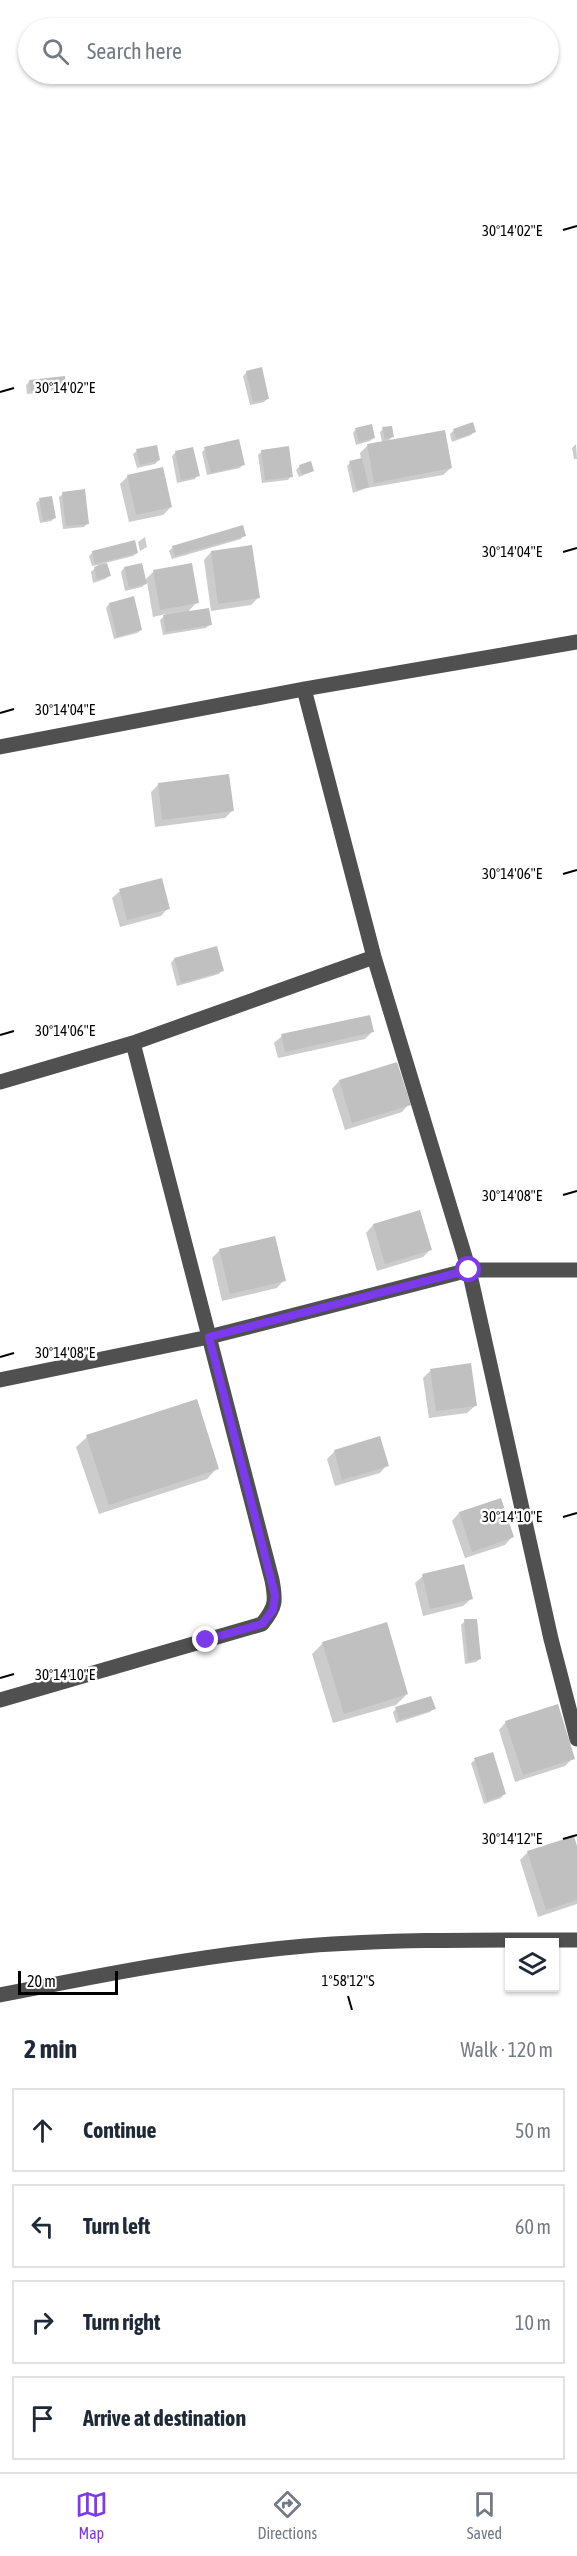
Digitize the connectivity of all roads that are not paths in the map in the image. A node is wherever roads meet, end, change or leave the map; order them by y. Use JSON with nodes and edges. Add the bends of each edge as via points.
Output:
{"nodes":[{"id":1,"x":577,"y":642,"type":"edge"},
{"id":2,"x":304,"y":689,"type":"junction"},
{"id":3,"x":0,"y":747,"type":"edge"},
{"id":4,"x":374,"y":957,"type":"junction"},
{"id":5,"x":133,"y":1043,"type":"junction"},
{"id":6,"x":0,"y":1082,"type":"edge"},
{"id":7,"x":469,"y":1270,"type":"junction"},
{"id":8,"x":577,"y":1270,"type":"edge"},
{"id":9,"x":209,"y":1337,"type":"junction"},
{"id":10,"x":0,"y":1380,"type":"edge"},
{"id":11,"x":0,"y":1700,"type":"edge"},
{"id":12,"x":577,"y":1739,"type":"edge"},
{"id":13,"x":577,"y":1940,"type":"edge"},
{"id":14,"x":0,"y":1995,"type":"edge"}],
"edges":[{"from":1,"to":2,"type":"street"},
{"from":2,"to":3,"type":"street"},
{"from":2,"to":4,"type":"street"},
{"from":4,"to":5,"type":"street"},
{"from":4,"to":7,"type":"street"},
{"from":5,"to":6,"type":"street"},
{"from":5,"to":9,"type":"street"},
{"from":7,"to":8,"type":"street"},
{"from":7,"to":9,"type":"street"},
{"from":7,"to":12,"type":"street"},
{"from":9,"to":10,"type":"street"},
{"from":9,"to":11,"type":"street","via":[[272,1580],[273,1610],[262,1624]]},
{"from":13,"to":14,"type":"street","via":[[305,1946],[149,1965]]}]}
